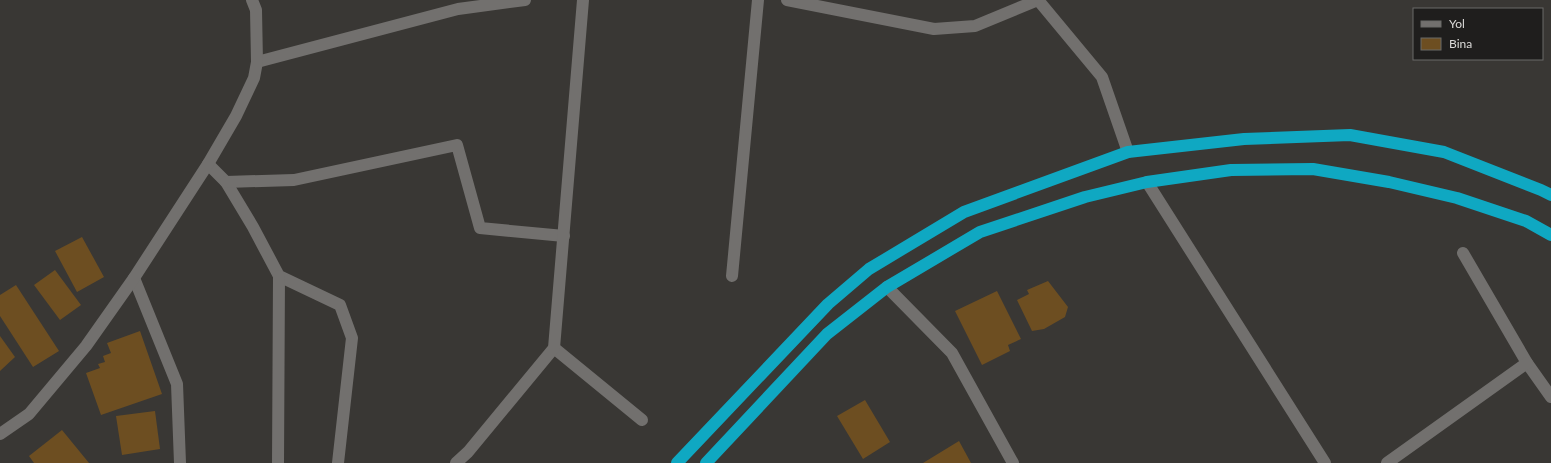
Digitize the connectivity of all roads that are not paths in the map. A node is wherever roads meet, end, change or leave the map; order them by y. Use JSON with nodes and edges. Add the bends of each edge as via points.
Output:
{"nodes":[{"id":1,"x":252,"y":0,"type":"edge"},
{"id":2,"x":525,"y":0,"type":"edge"},
{"id":3,"x":582,"y":0,"type":"edge"},
{"id":4,"x":758,"y":0,"type":"edge"},
{"id":5,"x":787,"y":0,"type":"edge"},
{"id":6,"x":257,"y":62,"type":"junction"},
{"id":7,"x":1128,"y":152,"type":"junction"},
{"id":8,"x":208,"y":164,"type":"junction"},
{"id":9,"x":226,"y":182,"type":"junction"},
{"id":10,"x":1147,"y":182,"type":"junction"},
{"id":11,"x":1551,"y":195,"type":"edge"},
{"id":12,"x":1551,"y":235,"type":"edge"},
{"id":13,"x":564,"y":236,"type":"junction"},
{"id":14,"x":1463,"y":253,"type":"dead end"},
{"id":15,"x":279,"y":276,"type":"junction"},
{"id":16,"x":732,"y":276,"type":"dead end"},
{"id":17,"x":134,"y":278,"type":"junction"},
{"id":18,"x":887,"y":287,"type":"junction"},
{"id":19,"x":554,"y":348,"type":"junction"},
{"id":20,"x":1527,"y":363,"type":"junction"},
{"id":21,"x":1551,"y":397,"type":"edge"},
{"id":22,"x":642,"y":420,"type":"dead end"},
{"id":23,"x":0,"y":434,"type":"edge"},
{"id":24,"x":180,"y":463,"type":"edge"},
{"id":25,"x":278,"y":463,"type":"edge"},
{"id":26,"x":338,"y":463,"type":"edge"},
{"id":27,"x":456,"y":463,"type":"edge"},
{"id":28,"x":677,"y":463,"type":"edge"},
{"id":29,"x":706,"y":463,"type":"edge"},
{"id":30,"x":1013,"y":463,"type":"edge"},
{"id":31,"x":1325,"y":463,"type":"edge"},
{"id":32,"x":1387,"y":463,"type":"edge"}],
"edges":[{"from":1,"to":6,"type":"street","via":[[256,10]]},
{"from":2,"to":6,"type":"street","via":[[458,9]]},
{"from":3,"to":13,"type":"street"},
{"from":4,"to":16,"type":"street"},
{"from":5,"to":7,"type":"street","via":[[934,29],[975,26],[1038,0],[1102,77]]},
{"from":6,"to":8,"type":"street","via":[[254,78],[236,116]]},
{"from":7,"to":11,"type":"highway","via":[[1244,139],[1350,135],[1444,152]]},
{"from":7,"to":28,"type":"highway","via":[[964,212],[869,269],[828,304]]},
{"from":8,"to":9,"type":"street"},
{"from":8,"to":17,"type":"street"},
{"from":9,"to":13,"type":"street","via":[[294,180],[457,145],[480,228]]},
{"from":9,"to":15,"type":"street"},
{"from":10,"to":12,"type":"highway","via":[[1231,170],[1313,169],[1389,182],[1457,198],[1526,221]]},
{"from":10,"to":18,"type":"highway","via":[[1085,197],[980,232]]},
{"from":10,"to":31,"type":"street"},
{"from":13,"to":19,"type":"street"},
{"from":14,"to":20,"type":"street"},
{"from":15,"to":25,"type":"street"},
{"from":15,"to":26,"type":"street","via":[[340,305],[352,338]]},
{"from":17,"to":23,"type":"street","via":[[86,346],[29,414]]},
{"from":17,"to":24,"type":"street","via":[[177,384]]},
{"from":18,"to":29,"type":"highway","via":[[827,334]]},
{"from":18,"to":30,"type":"street","via":[[952,353]]},
{"from":19,"to":22,"type":"street"},
{"from":19,"to":27,"type":"street"},
{"from":20,"to":21,"type":"street"},
{"from":20,"to":32,"type":"street"}]}
